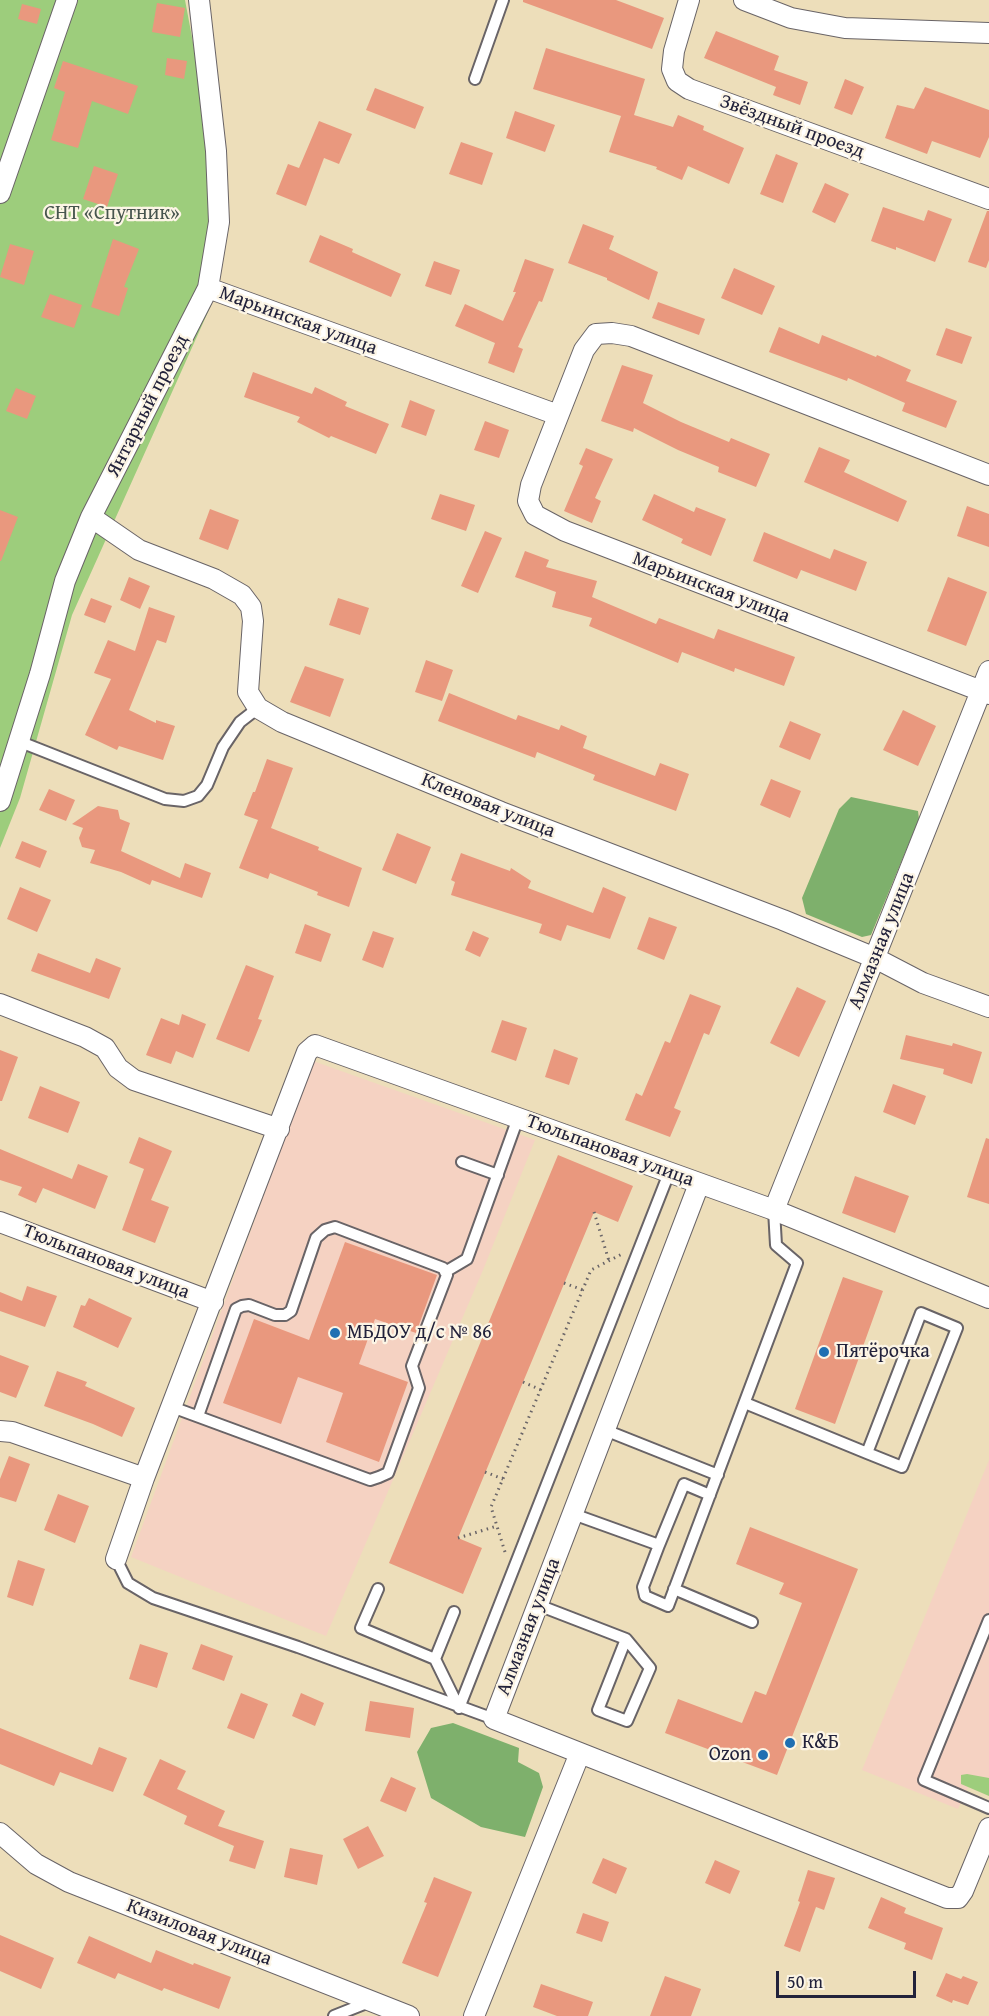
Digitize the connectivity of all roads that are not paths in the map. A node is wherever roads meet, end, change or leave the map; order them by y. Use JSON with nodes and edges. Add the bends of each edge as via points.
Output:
{"nodes":[{"id":1,"x":67,"y":0,"type":"edge"},
{"id":2,"x":199,"y":0,"type":"edge"},
{"id":3,"x":503,"y":0,"type":"edge"},
{"id":4,"x":689,"y":0,"type":"edge"},
{"id":5,"x":744,"y":0,"type":"edge"},
{"id":6,"x":989,"y":33,"type":"edge"},
{"id":7,"x":475,"y":80,"type":"dead end"},
{"id":8,"x":0,"y":193,"type":"edge"},
{"id":9,"x":989,"y":199,"type":"edge"},
{"id":10,"x":208,"y":288,"type":"junction"},
{"id":11,"x":558,"y":415,"type":"junction"},
{"id":12,"x":989,"y":475,"type":"edge"},
{"id":13,"x":91,"y":517,"type":"junction"},
{"id":14,"x":989,"y":671,"type":"edge"},
{"id":15,"x":985,"y":693,"type":"edge"},
{"id":16,"x":258,"y":708,"type":"junction"},
{"id":17,"x":18,"y":741,"type":"junction"},
{"id":18,"x":0,"y":801,"type":"edge"},
{"id":19,"x":875,"y":958,"type":"junction"},
{"id":20,"x":0,"y":1004,"type":"edge"},
{"id":21,"x":989,"y":1007,"type":"edge"},
{"id":22,"x":518,"y":1118,"type":"junction"},
{"id":23,"x":279,"y":1129,"type":"junction"},
{"id":24,"x":462,"y":1162,"type":"dead end"},
{"id":25,"x":669,"y":1173,"type":"junction"},
{"id":26,"x":498,"y":1175,"type":"junction"},
{"id":27,"x":699,"y":1184,"type":"junction"},
{"id":28,"x":774,"y":1210,"type":"junction"},
{"id":29,"x":0,"y":1222,"type":"edge"},
{"id":30,"x":445,"y":1272,"type":"junction"},
{"id":31,"x":989,"y":1298,"type":"edge"},
{"id":32,"x":213,"y":1302,"type":"junction"},
{"id":33,"x":745,"y":1403,"type":"junction"},
{"id":34,"x":172,"y":1407,"type":"junction"},
{"id":35,"x":198,"y":1416,"type":"junction"},
{"id":36,"x":605,"y":1430,"type":"junction"},
{"id":37,"x":0,"y":1431,"type":"edge"},
{"id":38,"x":867,"y":1453,"type":"junction"},
{"id":39,"x":718,"y":1475,"type":"junction"},
{"id":40,"x":144,"y":1478,"type":"junction"},
{"id":41,"x":710,"y":1495,"type":"junction"},
{"id":42,"x":573,"y":1514,"type":"junction"},
{"id":43,"x":659,"y":1545,"type":"junction"},
{"id":44,"x":116,"y":1559,"type":"joint"},
{"id":45,"x":378,"y":1589,"type":"dead end"},
{"id":46,"x":674,"y":1589,"type":"junction"},
{"id":47,"x":538,"y":1605,"type":"junction"},
{"id":48,"x":454,"y":1612,"type":"dead end"},
{"id":49,"x":989,"y":1620,"type":"edge"},
{"id":50,"x":752,"y":1622,"type":"dead end"},
{"id":51,"x":626,"y":1639,"type":"junction"},
{"id":52,"x":435,"y":1659,"type":"junction"},
{"id":53,"x":459,"y":1708,"type":"junction"},
{"id":54,"x":494,"y":1719,"type":"junction"},
{"id":55,"x":580,"y":1753,"type":"junction"},
{"id":56,"x":989,"y":1808,"type":"edge"},
{"id":57,"x":989,"y":1828,"type":"edge"},
{"id":58,"x":0,"y":1833,"type":"edge"},
{"id":59,"x":372,"y":2001,"type":"junction"},
{"id":60,"x":334,"y":2016,"type":"edge"},
{"id":61,"x":409,"y":2016,"type":"edge"},
{"id":62,"x":474,"y":2016,"type":"edge"}],
"edges":[{"from":1,"to":8,"type":"street"},
{"from":2,"to":10,"type":"street","name":"Янтарный проезд","via":[[216,151],[219,222]]},
{"from":3,"to":7,"type":"lane"},
{"from":4,"to":9,"type":"street","name":"Звёздный проезд","via":[[672,69],[677,81],[689,89]]},
{"from":5,"to":6,"type":"street","via":[[791,18],[845,28]]},
{"from":10,"to":11,"type":"street","name":"Марьинская улица"},
{"from":10,"to":13,"type":"street","name":"Янтарный проезд"},
{"from":11,"to":12,"type":"street","name":"Марьинская улица","via":[[584,350],[596,334],[612,333],[631,336]]},
{"from":11,"to":15,"type":"street","name":"Марьинская улица","via":[[531,484],[528,501],[535,515],[565,531]]},
{"from":13,"to":16,"type":"street","via":[[139,550],[214,579],[243,596],[251,606],[253,621],[248,692]]},
{"from":13,"to":17,"type":"street","name":"Янтарный проезд","via":[[65,581]]},
{"from":14,"to":15,"type":"street","name":"Алмазная улица"},
{"from":15,"to":19,"type":"street","name":"Алмазная улица"},
{"from":16,"to":17,"type":"lane","via":[[240,722],[223,747],[207,785],[198,796],[183,801],[165,799]]},
{"from":16,"to":19,"type":"street","name":"Кленовая улица","via":[[282,722],[501,812]]},
{"from":17,"to":18,"type":"street","name":"Янтарный проезд"},
{"from":19,"to":21,"type":"street","name":"Кленовая улица","via":[[923,983]]},
{"from":19,"to":28,"type":"street","name":"Алмазная улица"},
{"from":20,"to":23,"type":"street","via":[[105,1048],[118,1068],[134,1080]]},
{"from":22,"to":23,"type":"street","name":"Тюльпановая улица","via":[[315,1045],[307,1052]]},
{"from":22,"to":25,"type":"street","name":"Тюльпановая улица"},
{"from":22,"to":26,"type":"lane"},
{"from":23,"to":32,"type":"street","name":"Тюльпановая улица"},
{"from":24,"to":26,"type":"lane"},
{"from":25,"to":27,"type":"street","name":"Тюльпановая улица"},
{"from":25,"to":53,"type":"lane"},
{"from":26,"to":30,"type":"lane","via":[[467,1259]]},
{"from":27,"to":28,"type":"street","name":"Тюльпановая улица"},
{"from":27,"to":36,"type":"street","name":"Алмазная улица"},
{"from":28,"to":31,"type":"street","name":"Тюльпановая улица"},
{"from":28,"to":33,"type":"lane","via":[[776,1245],[797,1263]]},
{"from":29,"to":32,"type":"street","name":"Тюльпановая улица"},
{"from":30,"to":35,"type":"lane","via":[[335,1227],[325,1230],[316,1238],[291,1311],[275,1315],[249,1305],[236,1309]]},
{"from":30,"to":35,"type":"lane","via":[[412,1366],[419,1388],[388,1473],[370,1480]]},
{"from":32,"to":34,"type":"street","name":"Тюльпановая улица"},
{"from":33,"to":38,"type":"lane"},
{"from":33,"to":39,"type":"lane"},
{"from":34,"to":35,"type":"lane"},
{"from":34,"to":40,"type":"street","name":"Тюльпановая улица"},
{"from":36,"to":39,"type":"lane"},
{"from":36,"to":42,"type":"street","name":"Алмазная улица"},
{"from":37,"to":40,"type":"street"},
{"from":38,"to":38,"type":"lane","via":[[902,1467],[957,1328],[921,1313]]},
{"from":39,"to":41,"type":"lane"},
{"from":40,"to":44,"type":"street","name":"Тюльпановая улица"},
{"from":41,"to":43,"type":"lane","via":[[684,1484]]},
{"from":41,"to":46,"type":"lane"},
{"from":42,"to":43,"type":"lane"},
{"from":42,"to":47,"type":"street","name":"Алмазная улица"},
{"from":43,"to":46,"type":"lane","via":[[643,1587],[645,1596],[668,1606]]},
{"from":44,"to":53,"type":"lane","via":[[128,1583],[153,1598]]},
{"from":45,"to":52,"type":"lane","via":[[361,1628]]},
{"from":46,"to":50,"type":"lane"},
{"from":47,"to":51,"type":"lane"},
{"from":47,"to":54,"type":"street","name":"Алмазная улица"},
{"from":48,"to":52,"type":"lane"},
{"from":49,"to":56,"type":"lane","via":[[924,1780]]},
{"from":51,"to":51,"type":"lane","via":[[598,1710],[627,1721],[650,1668]]},
{"from":52,"to":53,"type":"lane"},
{"from":53,"to":54,"type":"lane"},
{"from":54,"to":55,"type":"street","name":"Алмазная улица"},
{"from":55,"to":57,"type":"street","name":"Алмазная улица","via":[[947,1898],[958,1898],[963,1891]]},
{"from":55,"to":62,"type":"street"},
{"from":58,"to":59,"type":"street","name":"Кизиловая улица","via":[[36,1864],[69,1882]]},
{"from":59,"to":60,"type":"lane"},
{"from":59,"to":61,"type":"street","name":"Кизиловая улица"}]}
